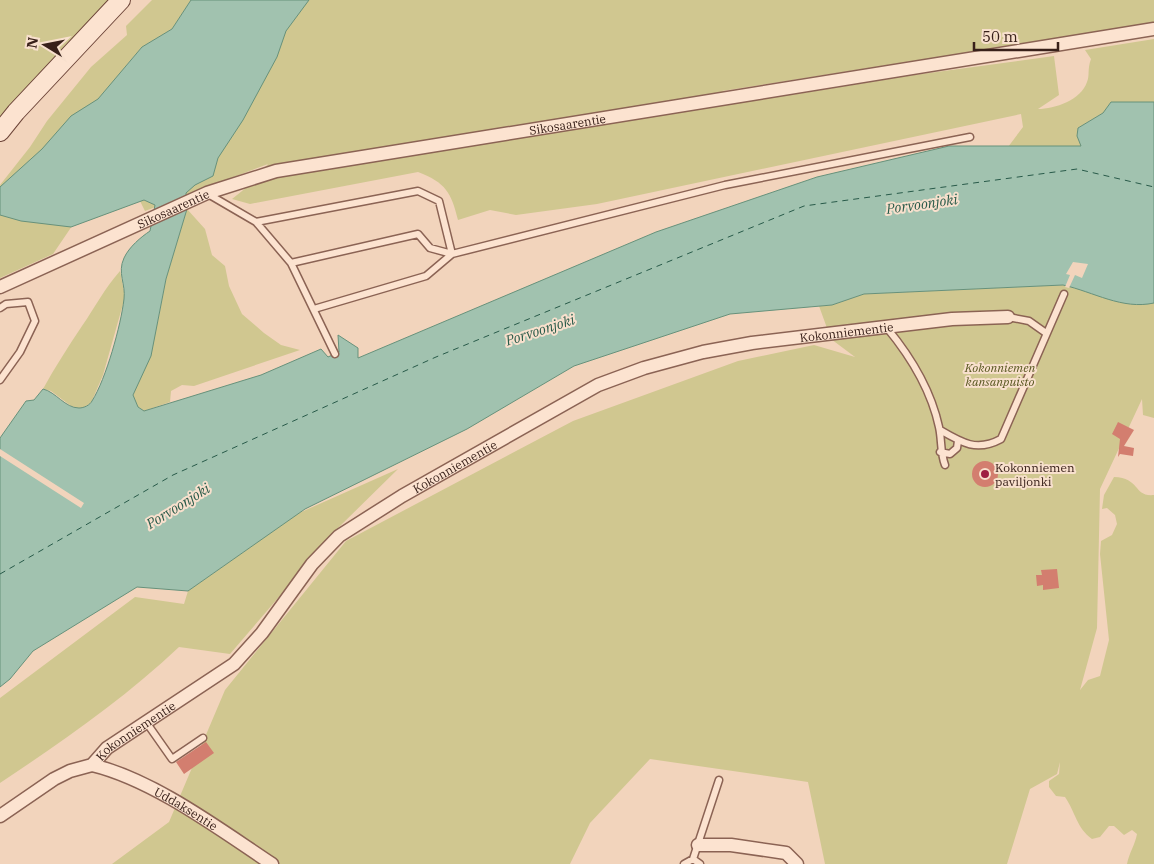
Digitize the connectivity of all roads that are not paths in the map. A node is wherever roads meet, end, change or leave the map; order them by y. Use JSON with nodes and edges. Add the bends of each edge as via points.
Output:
{"nodes":[{"id":1,"x":121,"y":0,"type":"edge"},
{"id":2,"x":1154,"y":29,"type":"edge"},
{"id":3,"x":0,"y":132,"type":"edge"},
{"id":4,"x":970,"y":137,"type":"dead end"},
{"id":5,"x":207,"y":193,"type":"junction"},
{"id":6,"x":256,"y":222,"type":"junction"},
{"id":7,"x":452,"y":254,"type":"junction"},
{"id":8,"x":290,"y":263,"type":"junction"},
{"id":9,"x":0,"y":287,"type":"edge"},
{"id":10,"x":1064,"y":294,"type":"dead end"},
{"id":11,"x":0,"y":308,"type":"edge"},
{"id":12,"x":314,"y":309,"type":"junction"},
{"id":13,"x":1008,"y":316,"type":"joint"},
{"id":14,"x":887,"y":328,"type":"junction"},
{"id":15,"x":1046,"y":333,"type":"junction"},
{"id":16,"x":335,"y":354,"type":"dead end"},
{"id":17,"x":0,"y":380,"type":"edge"},
{"id":18,"x":940,"y":430,"type":"junction"},
{"id":19,"x":958,"y":441,"type":"junction"},
{"id":20,"x":940,"y":452,"type":"junction"},
{"id":21,"x":945,"y":465,"type":"dead end"},
{"id":22,"x":146,"y":722,"type":"junction"},
{"id":23,"x":203,"y":738,"type":"dead end"},
{"id":24,"x":92,"y":766,"type":"junction"},
{"id":25,"x":720,"y":780,"type":"dead end"},
{"id":26,"x":0,"y":816,"type":"edge"},
{"id":27,"x":698,"y":845,"type":"junction"},
{"id":28,"x":693,"y":859,"type":"junction"},
{"id":29,"x":272,"y":864,"type":"edge"},
{"id":30,"x":684,"y":864,"type":"edge"},
{"id":31,"x":700,"y":864,"type":"edge"},
{"id":32,"x":797,"y":864,"type":"edge"}],
"edges":[{"from":1,"to":3,"type":"street"},
{"from":2,"to":5,"type":"street","name":"Sikosaarentie","via":[[276,171]]},
{"from":4,"to":7,"type":"lane","via":[[725,185]]},
{"from":5,"to":6,"type":"lane"},
{"from":5,"to":9,"type":"street","name":"Sikosaarentie"},
{"from":6,"to":7,"type":"lane","via":[[418,191],[439,201]]},
{"from":6,"to":8,"type":"lane"},
{"from":7,"to":8,"type":"lane","via":[[430,248],[418,234]]},
{"from":7,"to":12,"type":"lane","via":[[426,276]]},
{"from":8,"to":12,"type":"lane"},
{"from":10,"to":15,"type":"lane"},
{"from":11,"to":17,"type":"lane","via":[[6,304],[28,302],[35,321],[20,352]]},
{"from":12,"to":16,"type":"lane"},
{"from":13,"to":14,"type":"street","name":"Kokonniementie","via":[[952,319]]},
{"from":13,"to":15,"type":"lane","via":[[1030,321]]},
{"from":14,"to":18,"type":"lane","via":[[914,365]]},
{"from":14,"to":22,"type":"street","name":"Kokonniementie","via":[[703,352],[598,385],[402,496],[339,536],[312,564],[262,633],[234,664]]},
{"from":15,"to":19,"type":"lane","via":[[1001,439],[988,446]]},
{"from":18,"to":19,"type":"lane"},
{"from":18,"to":20,"type":"lane"},
{"from":19,"to":20,"type":"lane","via":[[950,454]]},
{"from":20,"to":21,"type":"lane"},
{"from":22,"to":23,"type":"lane","via":[[172,759]]},
{"from":22,"to":24,"type":"street","name":"Kokonniementie","via":[[107,748]]},
{"from":24,"to":26,"type":"street","name":"Kokonniementie","via":[[54,779]]},
{"from":24,"to":29,"type":"street","name":"Uddaksentie","via":[[145,785]]},
{"from":25,"to":27,"type":"lane"},
{"from":27,"to":28,"type":"lane"},
{"from":27,"to":32,"type":"street","via":[[731,845],[786,853]]},
{"from":28,"to":30,"type":"lane"},
{"from":28,"to":31,"type":"lane"}]}
